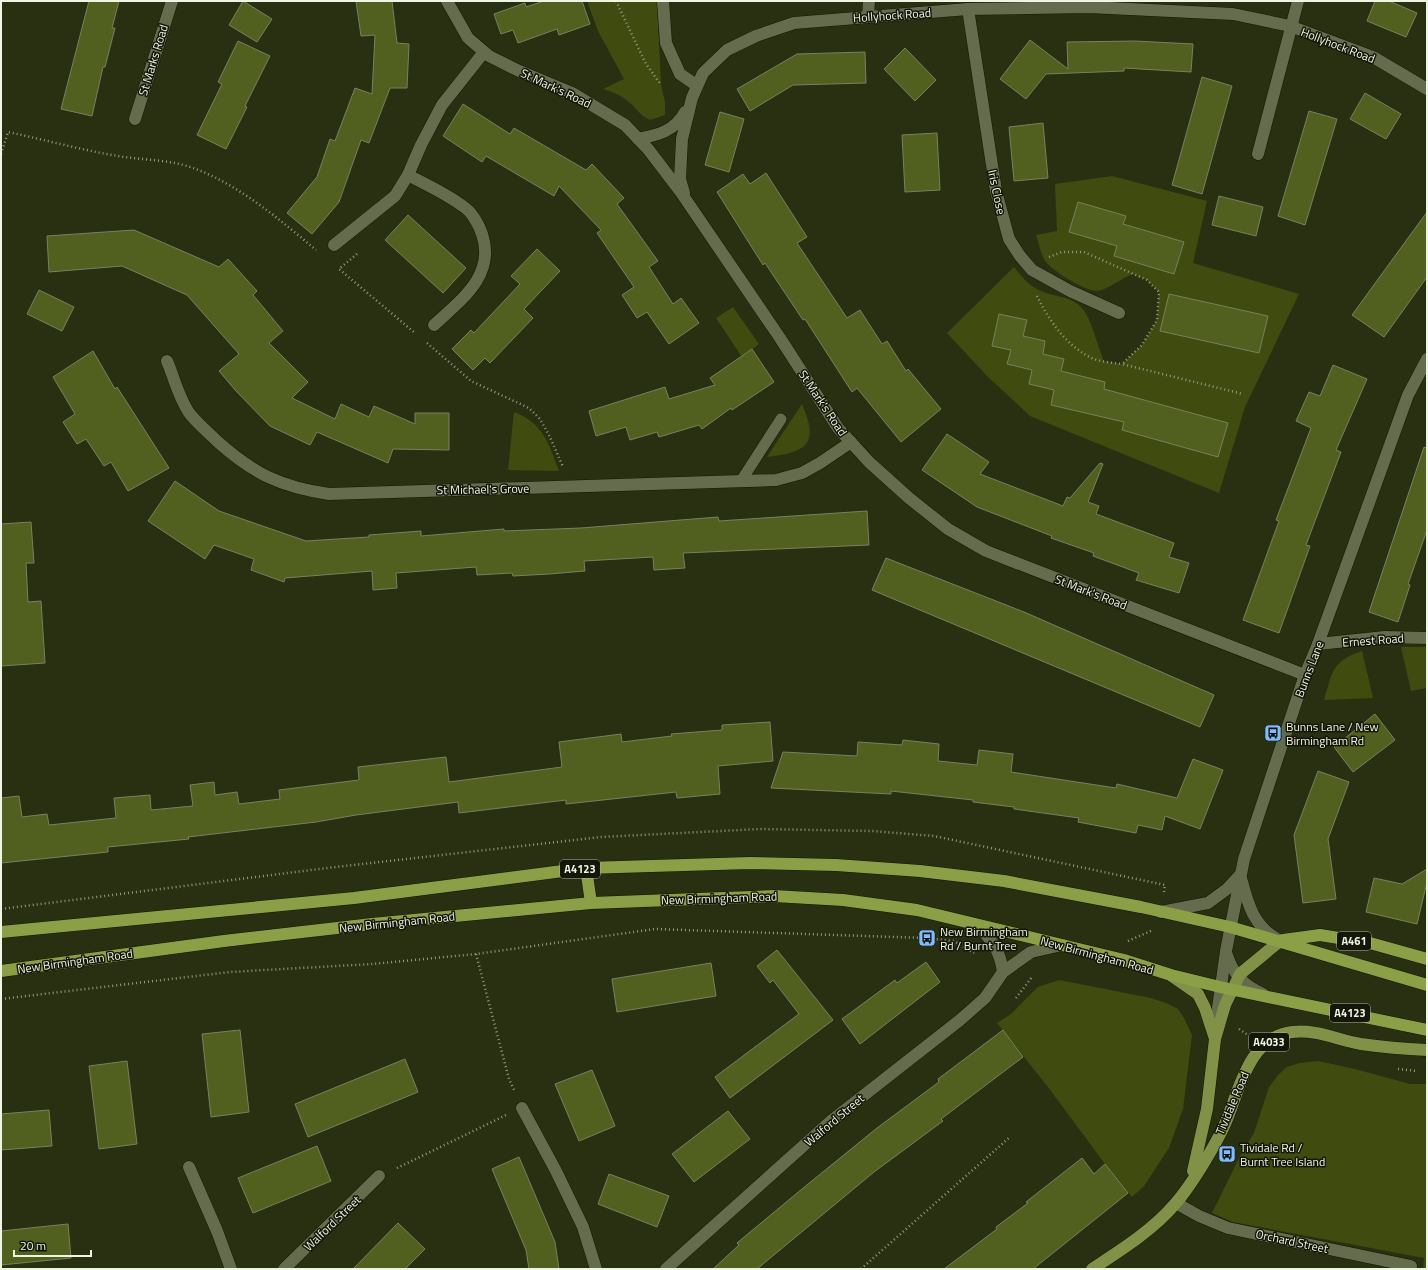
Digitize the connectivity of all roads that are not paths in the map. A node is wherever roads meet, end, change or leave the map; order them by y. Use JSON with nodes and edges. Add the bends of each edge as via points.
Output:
{"nodes":[{"id":1,"x":172,"y":1,"type":"edge"},
{"id":2,"x":447,"y":1,"type":"edge"},
{"id":3,"x":664,"y":1,"type":"edge"},
{"id":4,"x":869,"y":1,"type":"edge"},
{"id":5,"x":1298,"y":1,"type":"edge"},
{"id":6,"x":968,"y":9,"type":"junction"},
{"id":7,"x":868,"y":17,"type":"junction"},
{"id":8,"x":1290,"y":26,"type":"junction"},
{"id":9,"x":484,"y":52,"type":"junction"},
{"id":10,"x":696,"y":85,"type":"junction"},
{"id":11,"x":1427,"y":89,"type":"edge"},
{"id":12,"x":692,"y":98,"type":"junction"},
{"id":13,"x":134,"y":119,"type":"dead end"},
{"id":14,"x":638,"y":139,"type":"junction"},
{"id":15,"x":1258,"y":154,"type":"dead end"},
{"id":16,"x":408,"y":175,"type":"junction"},
{"id":17,"x":686,"y":200,"type":"junction"},
{"id":18,"x":334,"y":245,"type":"dead end"},
{"id":19,"x":1119,"y":313,"type":"dead end"},
{"id":20,"x":434,"y":325,"type":"dead end"},
{"id":21,"x":1427,"y":359,"type":"edge"},
{"id":22,"x":167,"y":360,"type":"dead end"},
{"id":23,"x":781,"y":419,"type":"dead end"},
{"id":24,"x":851,"y":442,"type":"junction"},
{"id":25,"x":742,"y":481,"type":"junction"},
{"id":26,"x":1427,"y":638,"type":"edge"},
{"id":27,"x":1318,"y":644,"type":"junction"},
{"id":28,"x":1305,"y":675,"type":"junction"},
{"id":29,"x":586,"y":868,"type":"junction"},
{"id":30,"x":1240,"y":875,"type":"junction"},
{"id":31,"x":591,"y":903,"type":"junction"},
{"id":32,"x":1158,"y":912,"type":"junction"},
{"id":33,"x":976,"y":925,"type":"junction"},
{"id":34,"x":1230,"y":927,"type":"junction"},
{"id":35,"x":1,"y":932,"type":"edge"},
{"id":36,"x":1280,"y":941,"type":"junction"},
{"id":37,"x":1062,"y":945,"type":"junction"},
{"id":38,"x":1226,"y":951,"type":"junction"},
{"id":39,"x":1427,"y":959,"type":"edge"},
{"id":40,"x":1,"y":971,"type":"edge"},
{"id":41,"x":1003,"y":972,"type":"junction"},
{"id":42,"x":1171,"y":975,"type":"junction"},
{"id":43,"x":1239,"y":977,"type":"junction"},
{"id":44,"x":1427,"y":985,"type":"edge"},
{"id":45,"x":1226,"y":989,"type":"junction"},
{"id":46,"x":1273,"y":998,"type":"junction"},
{"id":47,"x":1427,"y":1030,"type":"edge"},
{"id":48,"x":1215,"y":1039,"type":"junction"},
{"id":49,"x":1427,"y":1050,"type":"edge"},
{"id":50,"x":522,"y":1108,"type":"road end"},
{"id":51,"x":189,"y":1167,"type":"dead end"},
{"id":52,"x":379,"y":1176,"type":"road end"},
{"id":53,"x":1190,"y":1182,"type":"junction"},
{"id":54,"x":1176,"y":1203,"type":"junction"},
{"id":55,"x":1411,"y":1266,"type":"dead end"},
{"id":56,"x":231,"y":1269,"type":"edge"},
{"id":57,"x":284,"y":1269,"type":"edge"},
{"id":58,"x":596,"y":1269,"type":"edge"},
{"id":59,"x":666,"y":1269,"type":"edge"},
{"id":60,"x":1092,"y":1269,"type":"edge"}],
"edges":[{"from":1,"to":13,"type":"street","name":"St Marks Road"},
{"from":2,"to":9,"type":"street","name":"St Mark's Road","via":[[468,38]]},
{"from":3,"to":10,"type":"street","via":[[666,43],[680,74]]},
{"from":4,"to":7,"type":"street"},
{"from":5,"to":8,"type":"street","name":"Hollyhock Road"},
{"from":6,"to":7,"type":"street","name":"Hollyhock Road"},
{"from":6,"to":8,"type":"street","name":"Hollyhock Road","via":[[1088,7],[1233,14]]},
{"from":6,"to":19,"type":"street","name":"Iris Close","via":[[996,190],[1009,238],[1032,270],[1070,292]]},
{"from":7,"to":10,"type":"street","name":"Hollyhock Road","via":[[794,23],[756,36],[727,50],[703,73]]},
{"from":8,"to":11,"type":"street","name":"Hollyhock Road","via":[[1373,57]]},
{"from":8,"to":15,"type":"street","name":"Hollyhock Road"},
{"from":9,"to":14,"type":"street","name":"St Mark's Road","via":[[517,70],[584,99],[625,125]]},
{"from":9,"to":16,"type":"street","via":[[442,105]]},
{"from":10,"to":12,"type":"street","name":"Hollyhock Road"},
{"from":12,"to":14,"type":"street","name":"Hollyhock Road","via":[[680,122],[656,136]]},
{"from":12,"to":17,"type":"street","name":"Hollyhock Road","via":[[682,139],[680,162],[680,179]]},
{"from":14,"to":17,"type":"street","name":"St Mark's Road"},
{"from":16,"to":18,"type":"street","via":[[395,196]]},
{"from":16,"to":20,"type":"street","via":[[466,208],[479,226],[486,244],[486,263],[477,280]]},
{"from":17,"to":24,"type":"street","name":"St Mark's Road","via":[[838,428]]},
{"from":21,"to":27,"type":"street","name":"Bunns Lane","via":[[1408,395]]},
{"from":22,"to":25,"type":"street","name":"St Michael's Grove","via":[[189,413],[206,431],[250,468],[274,481],[301,490],[329,494]]},
{"from":23,"to":25,"type":"lane"},
{"from":24,"to":25,"type":"street","name":"St Michael's Grove","via":[[820,464],[802,473],[776,480]]},
{"from":24,"to":28,"type":"street","name":"St Mark's Road","via":[[909,498],[948,529],[986,551]]},
{"from":26,"to":27,"type":"street","name":"Ernest Road","via":[[1385,637]]},
{"from":27,"to":28,"type":"street","name":"Bunns Lane"},
{"from":28,"to":30,"type":"street","name":"Bunns Lane"},
{"from":29,"to":31,"type":"highway"},
{"from":29,"to":32,"type":"highway","number":"A4123","via":[[750,863],[920,870],[1004,881]]},
{"from":29,"to":35,"type":"highway","number":"A4123","via":[[354,898]]},
{"from":30,"to":32,"type":"street","via":[[1208,903]]},
{"from":30,"to":34,"type":"street","name":"Bunns Lane"},
{"from":30,"to":36,"type":"street","via":[[1254,917],[1265,932]]},
{"from":31,"to":33,"type":"highway","name":"New Birmingham Road","number":"A4123","via":[[774,896],[842,900],[917,910]]},
{"from":31,"to":40,"type":"highway","name":"New Birmingham Road","number":"A4123","via":[[372,924]]},
{"from":32,"to":34,"type":"highway","number":"A4123"},
{"from":33,"to":37,"type":"highway","name":"New Birmingham Road","number":"A4123"},
{"from":33,"to":41,"type":"street","via":[[996,947]]},
{"from":34,"to":36,"type":"highway","number":"A4123"},
{"from":34,"to":38,"type":"street","name":"Bunns Lane"},
{"from":36,"to":39,"type":"highway","number":"A461","via":[[1320,935],[1370,943]]},
{"from":36,"to":43,"type":"main road"},
{"from":36,"to":44,"type":"highway","number":"A4123"},
{"from":37,"to":41,"type":"street","name":"Walford Street","via":[[1031,952]]},
{"from":37,"to":42,"type":"highway","name":"New Birmingham Road","number":"A4123"},
{"from":38,"to":43,"type":"street","via":[[1231,969]]},
{"from":38,"to":45,"type":"street","name":"Bunns Lane"},
{"from":41,"to":59,"type":"street","name":"Walford Street","via":[[985,998],[831,1121]]},
{"from":42,"to":45,"type":"highway","name":"New Birmingham Road","number":"A4123"},
{"from":42,"to":48,"type":"main road","number":"A4033","via":[[1198,994],[1206,1008]]},
{"from":43,"to":45,"type":"main road"},
{"from":43,"to":46,"type":"street","via":[[1249,988]]},
{"from":45,"to":46,"type":"highway","name":"New Birmingham Road","number":"A4123"},
{"from":45,"to":48,"type":"street","name":"Bunns Lane"},
{"from":46,"to":47,"type":"highway","name":"New Birmingham Road","number":"A4123"},
{"from":48,"to":53,"type":"main road","name":"Tividale Road","number":"A4033","via":[[1207,1109]]},
{"from":49,"to":53,"type":"main road","name":"Tividale Road","number":"A4033","via":[[1360,1044],[1310,1032],[1292,1032],[1273,1038],[1246,1067],[1225,1124]]},
{"from":50,"to":58,"type":"street","via":[[583,1227]]},
{"from":51,"to":56,"type":"street"},
{"from":52,"to":57,"type":"street","name":"Walford Street"},
{"from":53,"to":54,"type":"main road","name":"Tividale Road","number":"A4033"},
{"from":54,"to":55,"type":"street","name":"Orchard Street","via":[[1228,1228]]},
{"from":54,"to":60,"type":"main road","name":"Tividale Road","number":"A4033","via":[[1146,1231]]}]}
